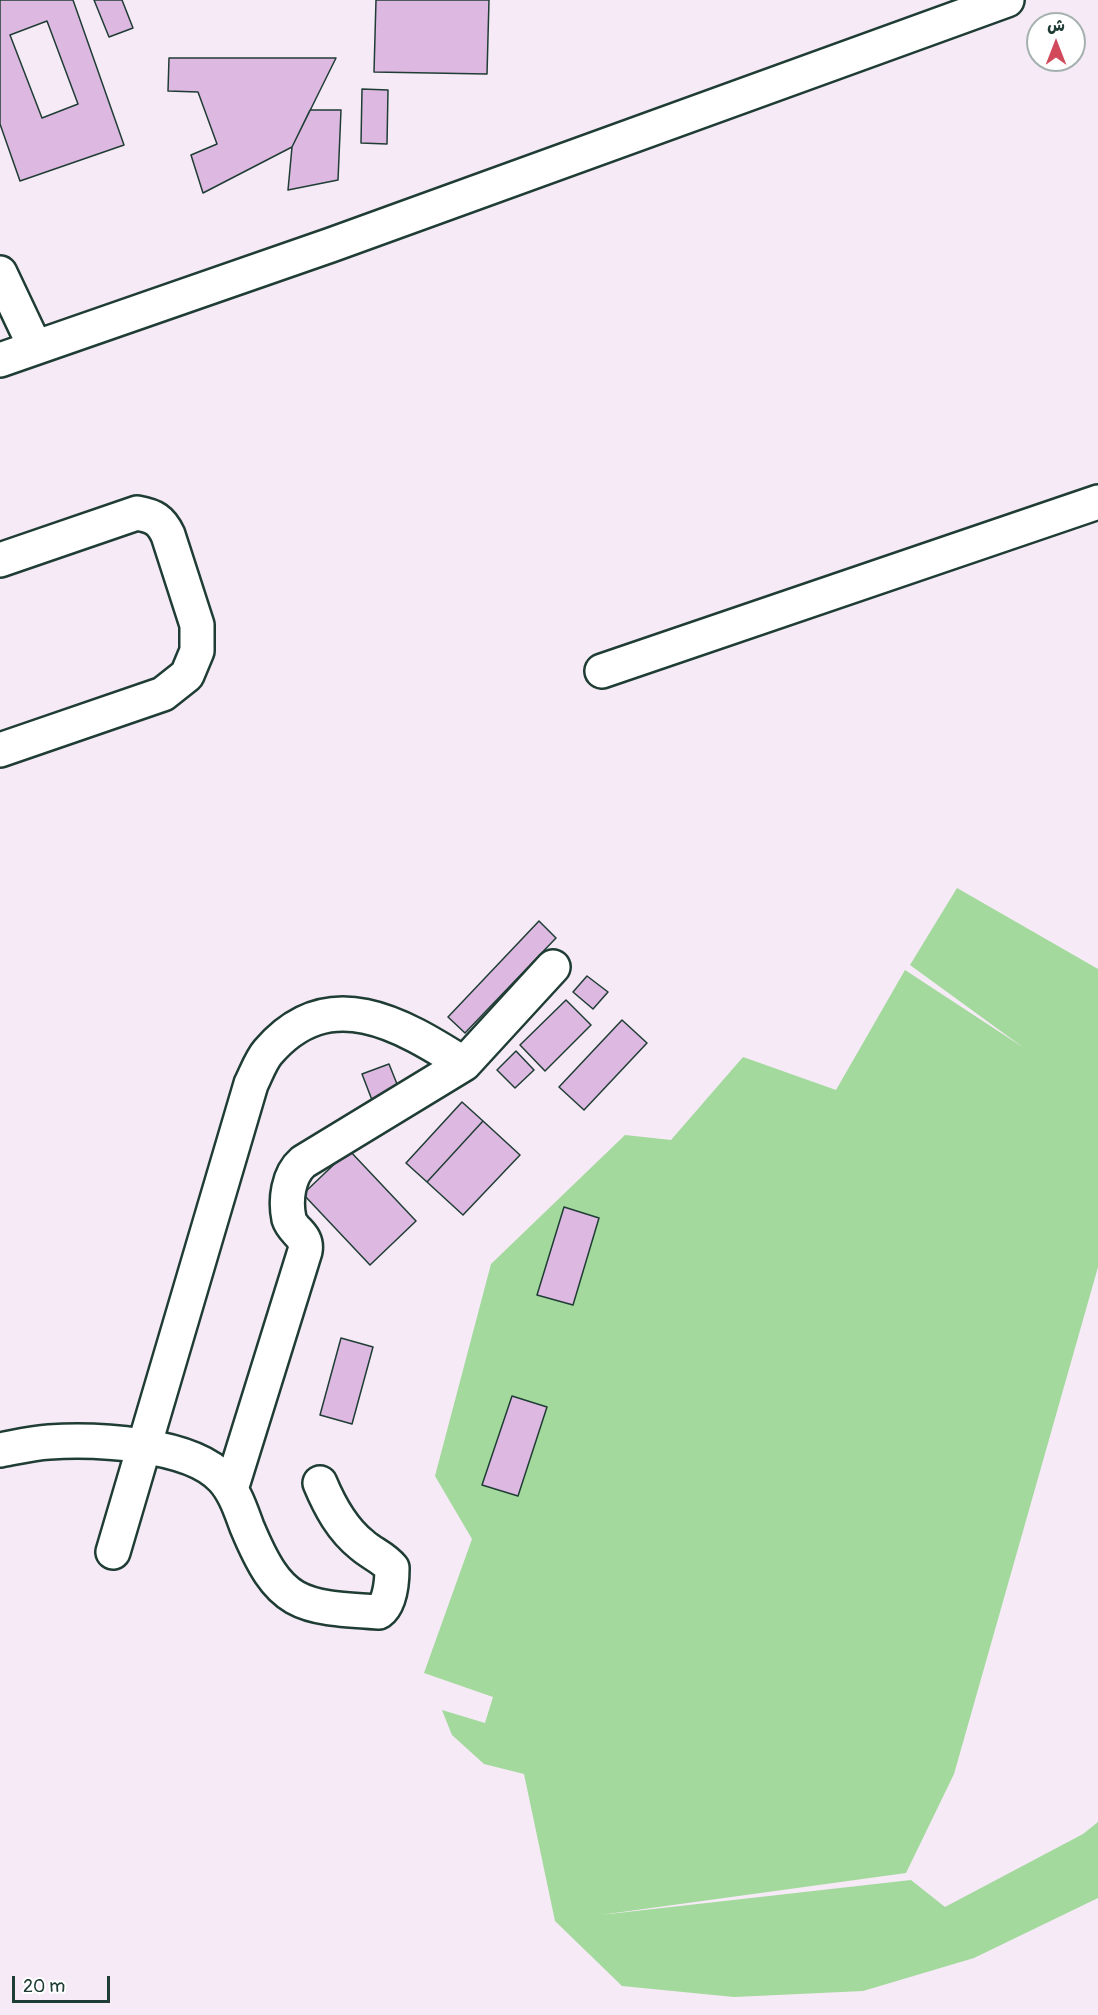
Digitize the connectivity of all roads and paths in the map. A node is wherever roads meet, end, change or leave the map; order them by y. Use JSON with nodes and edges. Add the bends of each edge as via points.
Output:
{"nodes":[{"id":1,"x":1007,"y":0,"type":"edge"},
{"id":2,"x":0,"y":273,"type":"edge"},
{"id":3,"x":35,"y":347,"type":"junction"},
{"id":4,"x":2,"y":353,"type":"edge"},
{"id":5,"x":1098,"y":502,"type":"edge"},
{"id":6,"x":0,"y":560,"type":"edge"},
{"id":7,"x":602,"y":671,"type":"dead end"},
{"id":8,"x":0,"y":750,"type":"edge"},
{"id":9,"x":553,"y":966,"type":"dead end"},
{"id":10,"x":464,"y":1064,"type":"junction"},
{"id":11,"x":144,"y":1446,"type":"junction"},
{"id":12,"x":0,"y":1450,"type":"edge"},
{"id":13,"x":320,"y":1483,"type":"dead end"},
{"id":14,"x":231,"y":1489,"type":"junction"},
{"id":15,"x":113,"y":1551,"type":"dead end"}],
"edges":[{"from":1,"to":3,"type":"street","via":[[331,245]]},
{"from":2,"to":3,"type":"street"},
{"from":3,"to":4,"type":"street"},
{"from":5,"to":7,"type":"street"},
{"from":6,"to":8,"type":"street","via":[[137,513],[152,515],[168,535],[197,625],[197,651],[187,675],[163,694]]},
{"from":9,"to":10,"type":"street"},
{"from":10,"to":11,"type":"street","via":[[417,1035],[376,1018],[350,1013],[324,1015],[292,1029],[267,1053],[251,1084]]},
{"from":10,"to":14,"type":"street","via":[[303,1162],[291,1176],[289,1218],[305,1240],[305,1251]]},
{"from":11,"to":12,"type":"street","via":[[47,1442]]},
{"from":11,"to":14,"type":"street","via":[[198,1462],[216,1471]]},
{"from":11,"to":15,"type":"street"},
{"from":13,"to":14,"type":"street","via":[[345,1528],[392,1568],[387,1601],[379,1612],[322,1608],[301,1601],[282,1588],[267,1572]]}]}
